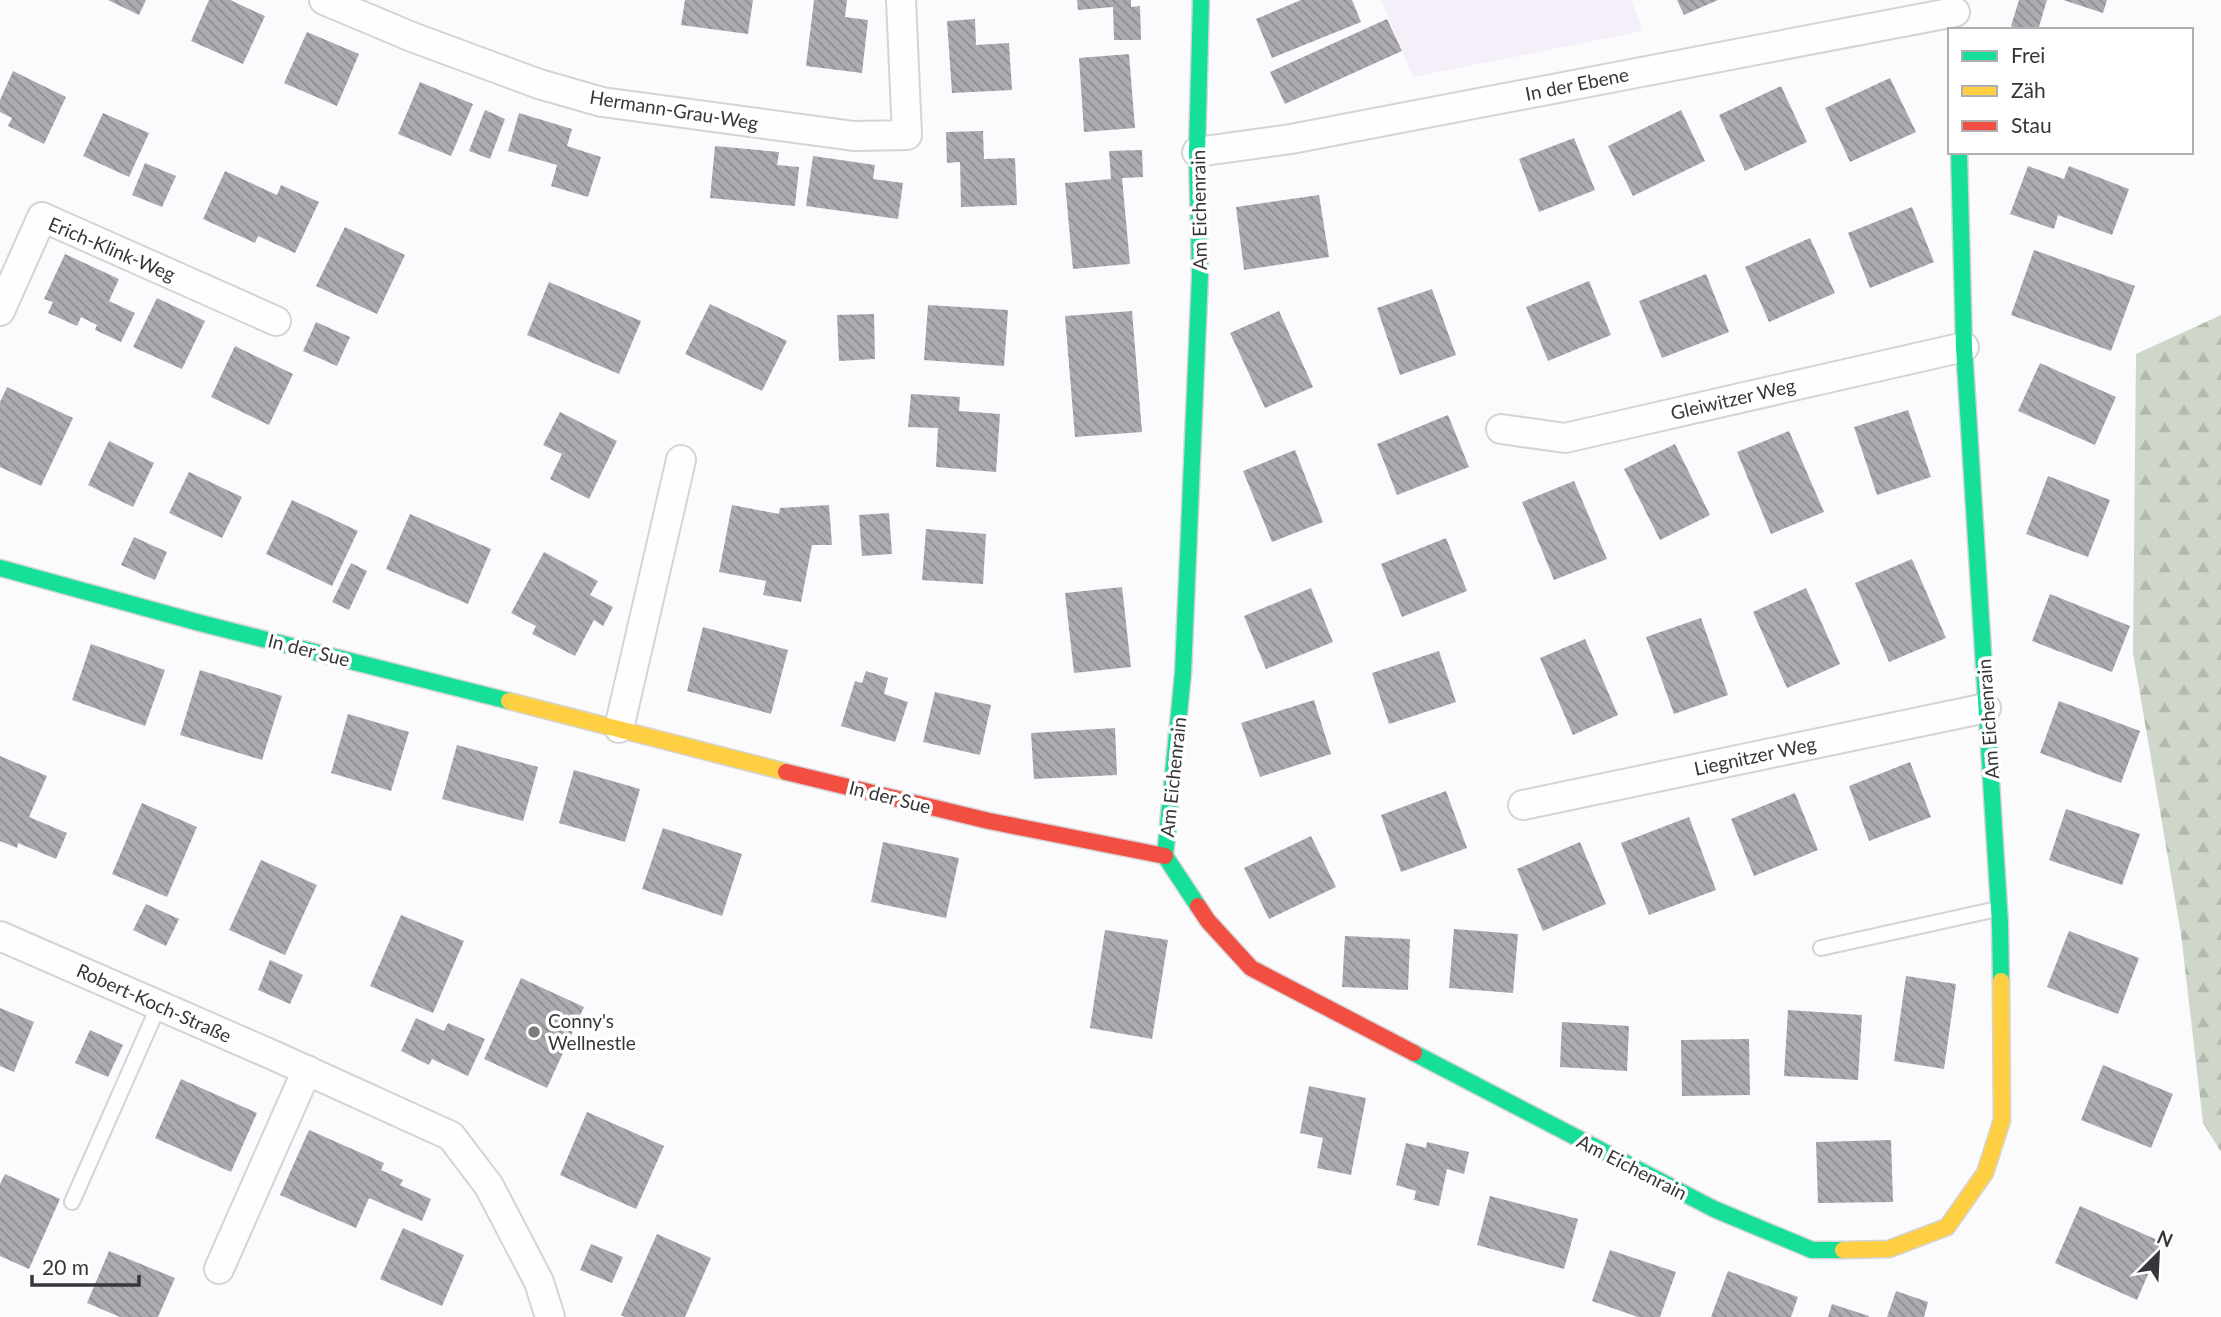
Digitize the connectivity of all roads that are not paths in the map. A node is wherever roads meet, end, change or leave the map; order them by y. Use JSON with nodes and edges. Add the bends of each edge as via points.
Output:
{"nodes":[{"id":1,"x":324,"y":0,"type":"edge"},
{"id":2,"x":901,"y":0,"type":"edge"},
{"id":3,"x":1201,"y":0,"type":"edge"},
{"id":4,"x":1956,"y":14,"type":"edge"},
{"id":5,"x":1198,"y":152,"type":"junction"},
{"id":6,"x":1959,"y":154,"type":"edge"},
{"id":7,"x":0,"y":311,"type":"edge"},
{"id":8,"x":276,"y":321,"type":"dead end"},
{"id":9,"x":1964,"y":347,"type":"junction"},
{"id":10,"x":1501,"y":429,"type":"dead end"},
{"id":11,"x":681,"y":460,"type":"dead end"},
{"id":12,"x":0,"y":568,"type":"edge"},
{"id":13,"x":1986,"y":708,"type":"junction"},
{"id":14,"x":619,"y":728,"type":"junction"},
{"id":15,"x":1523,"y":805,"type":"dead end"},
{"id":16,"x":1165,"y":856,"type":"junction"},
{"id":17,"x":1998,"y":908,"type":"junction"},
{"id":18,"x":0,"y":936,"type":"edge"},
{"id":19,"x":1821,"y":948,"type":"dead end"},
{"id":20,"x":159,"y":1005,"type":"junction"},
{"id":21,"x":307,"y":1070,"type":"junction"},
{"id":22,"x":72,"y":1202,"type":"dead end"},
{"id":23,"x":219,"y":1269,"type":"dead end"},
{"id":24,"x":550,"y":1317,"type":"edge"}],
"edges":[{"from":1,"to":2,"type":"street","name":"Hermann-Grau-Weg","via":[[539,84],[602,102],[854,136],[907,135]]},
{"from":3,"to":5,"type":"street","name":"Am Eichenrain"},
{"from":4,"to":5,"type":"street","name":"In der Ebene","via":[[1291,139]]},
{"from":5,"to":16,"type":"street","name":"Am Eichenrain","via":[[1200,275],[1183,673]]},
{"from":6,"to":9,"type":"street","name":"Am Eichenrain"},
{"from":7,"to":8,"type":"street","name":"Erich-Klink-Weg","via":[[43,217]]},
{"from":9,"to":10,"type":"street","name":"Gleiwitzer Weg","via":[[1564,438]]},
{"from":9,"to":13,"type":"street","name":"Am Eichenrain"},
{"from":11,"to":14,"type":"street"},
{"from":12,"to":14,"type":"street","name":"In der Sue"},
{"from":13,"to":15,"type":"street","name":"Liegnitzer Weg"},
{"from":13,"to":17,"type":"street","name":"Am Eichenrain"},
{"from":14,"to":16,"type":"street","name":"In der Sue","via":[[989,821]]},
{"from":16,"to":17,"type":"street","name":"Am Eichenrain","via":[[1209,921],[1251,968],[1714,1209],[1812,1250],[1889,1249],[1947,1227],[1985,1173],[2002,1120]]},
{"from":17,"to":19,"type":"lane"},
{"from":18,"to":20,"type":"street","name":"Robert-Koch-Straße"},
{"from":20,"to":21,"type":"street","name":"Robert-Koch-Straße"},
{"from":20,"to":22,"type":"lane"},
{"from":21,"to":23,"type":"street"},
{"from":21,"to":24,"type":"street","name":"Robert-Koch-Straße","via":[[451,1136],[489,1186]]}]}
